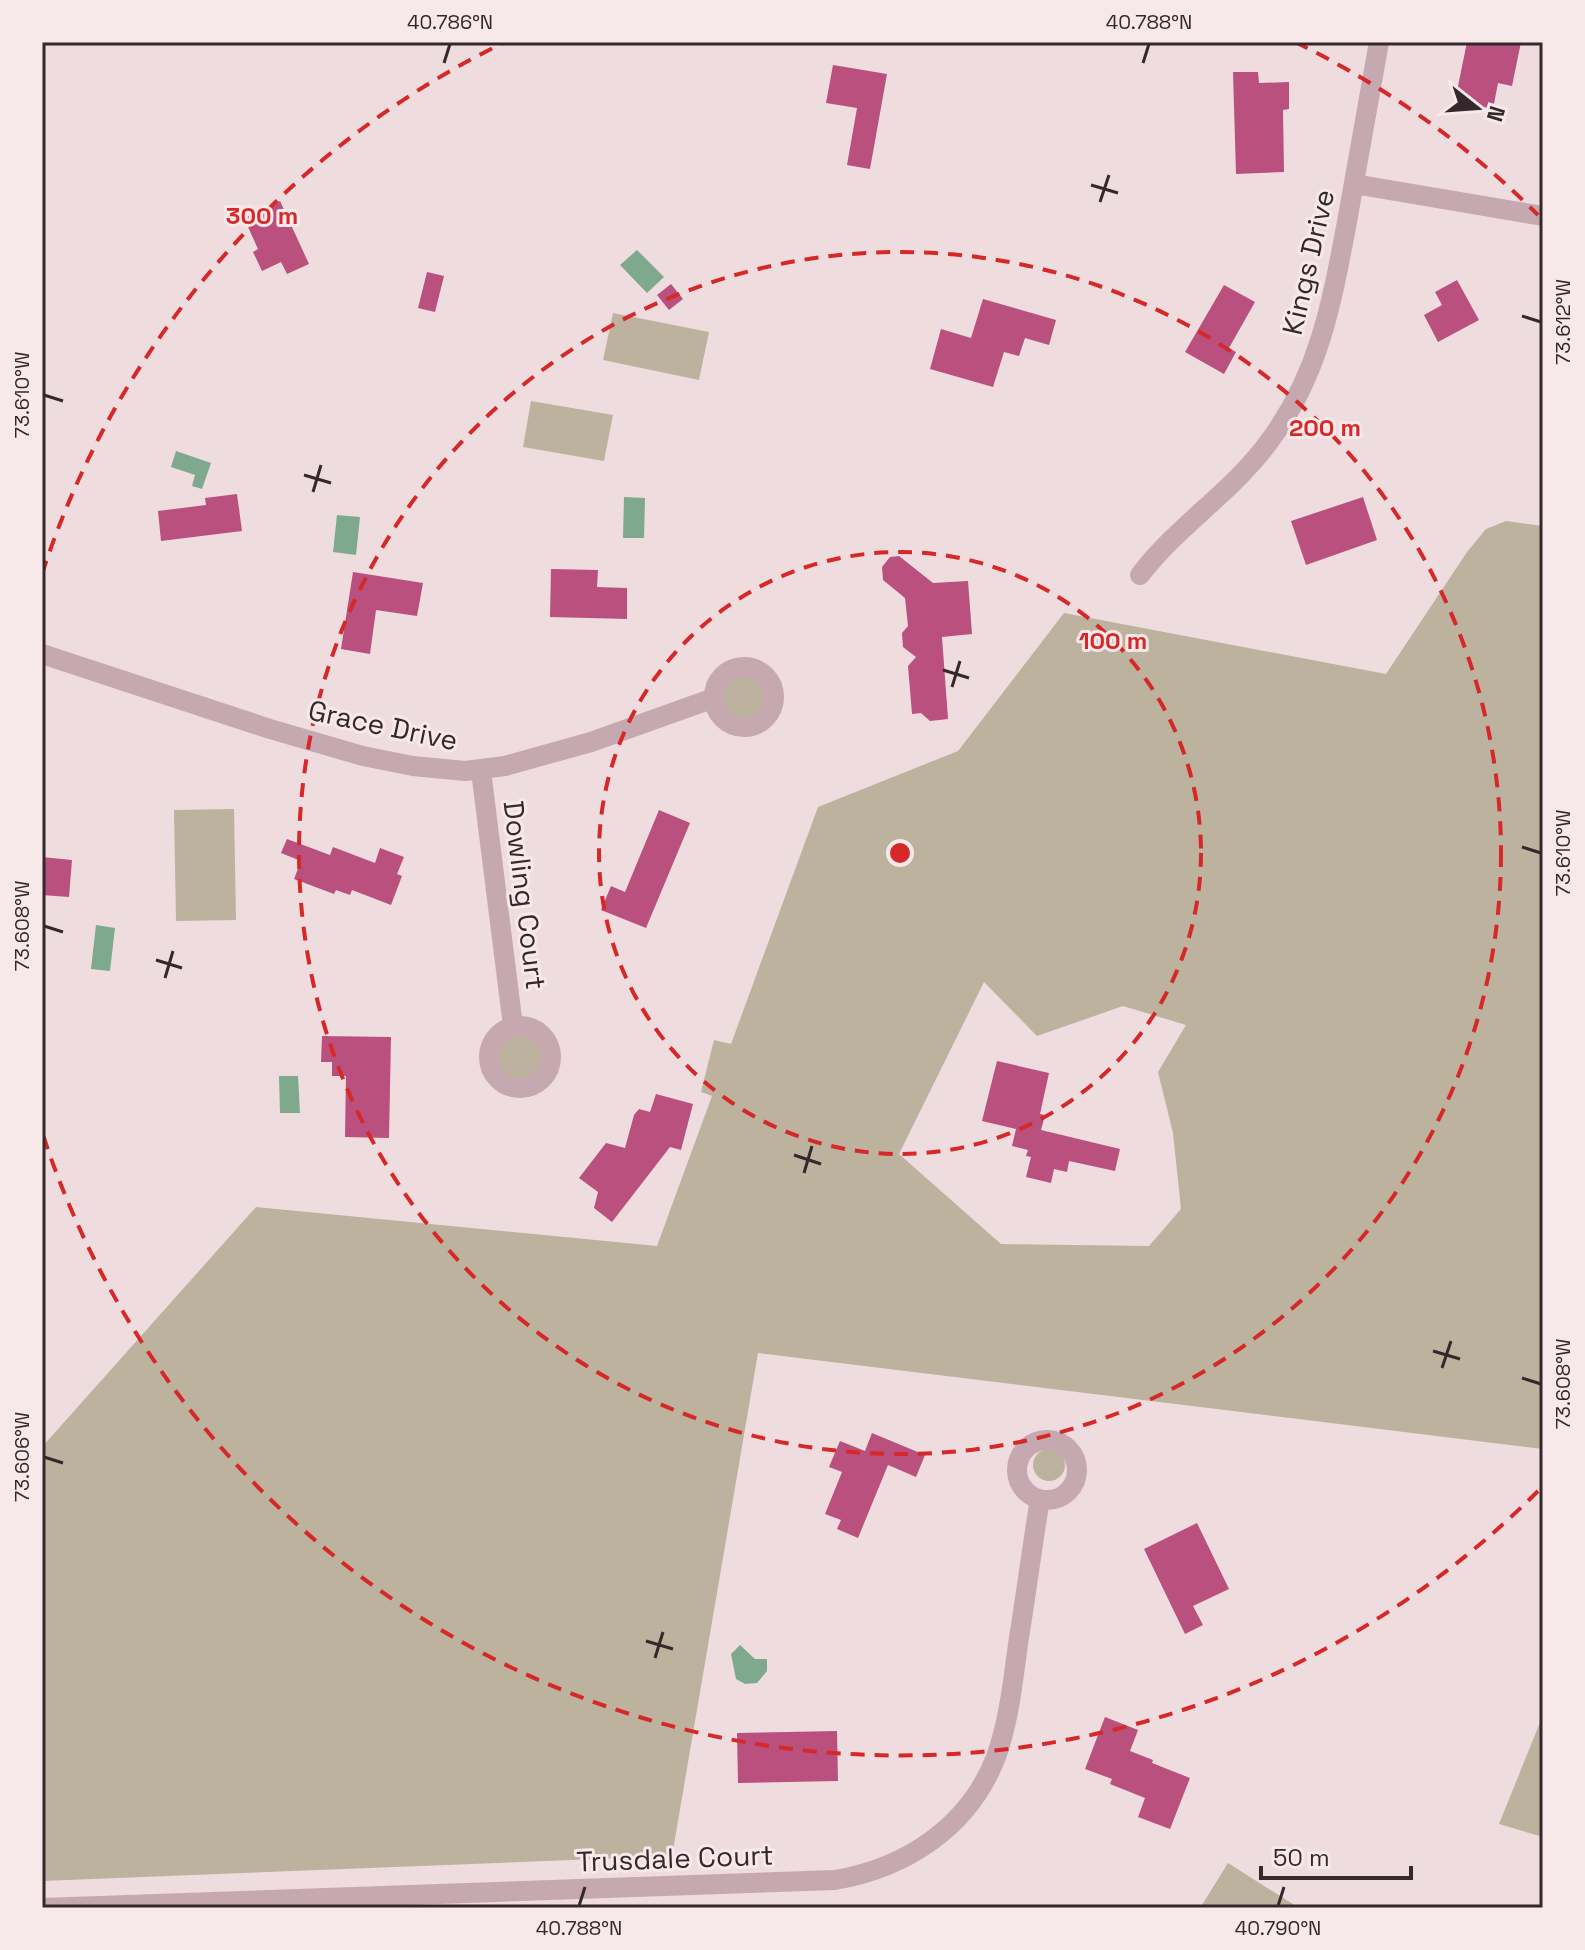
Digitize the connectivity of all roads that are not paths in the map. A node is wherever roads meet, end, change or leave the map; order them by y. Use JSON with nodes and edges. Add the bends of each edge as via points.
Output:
{"nodes":[{"id":1,"x":1379,"y":42,"type":"edge"},
{"id":2,"x":1354,"y":184,"type":"junction"},
{"id":3,"x":1543,"y":216,"type":"edge"},
{"id":4,"x":1140,"y":575,"type":"dead end"},
{"id":5,"x":42,"y":654,"type":"edge"},
{"id":6,"x":714,"y":698,"type":"dead end"},
{"id":7,"x":481,"y":771,"type":"junction"},
{"id":8,"x":513,"y":1026,"type":"dead end"},
{"id":9,"x":1040,"y":1499,"type":"dead end"},
{"id":10,"x":42,"y":1908,"type":"edge"}],
"edges":[{"from":1,"to":2,"type":"street","name":"Kings Drive"},
{"from":2,"to":3,"type":"street"},
{"from":2,"to":4,"type":"street","name":"Kings Drive","via":[[1329,317],[1304,384],[1253,464],[1175,534]]},
{"from":5,"to":7,"type":"street","name":"Grace Drive","via":[[363,756]]},
{"from":6,"to":7,"type":"street","name":"Grace Drive","via":[[591,742]]},
{"from":7,"to":8,"type":"street","name":"Dowling Court"},
{"from":9,"to":10,"type":"street","name":"Trusdale Court","via":[[997,1755],[958,1820],[892,1865],[835,1880]]}]}
